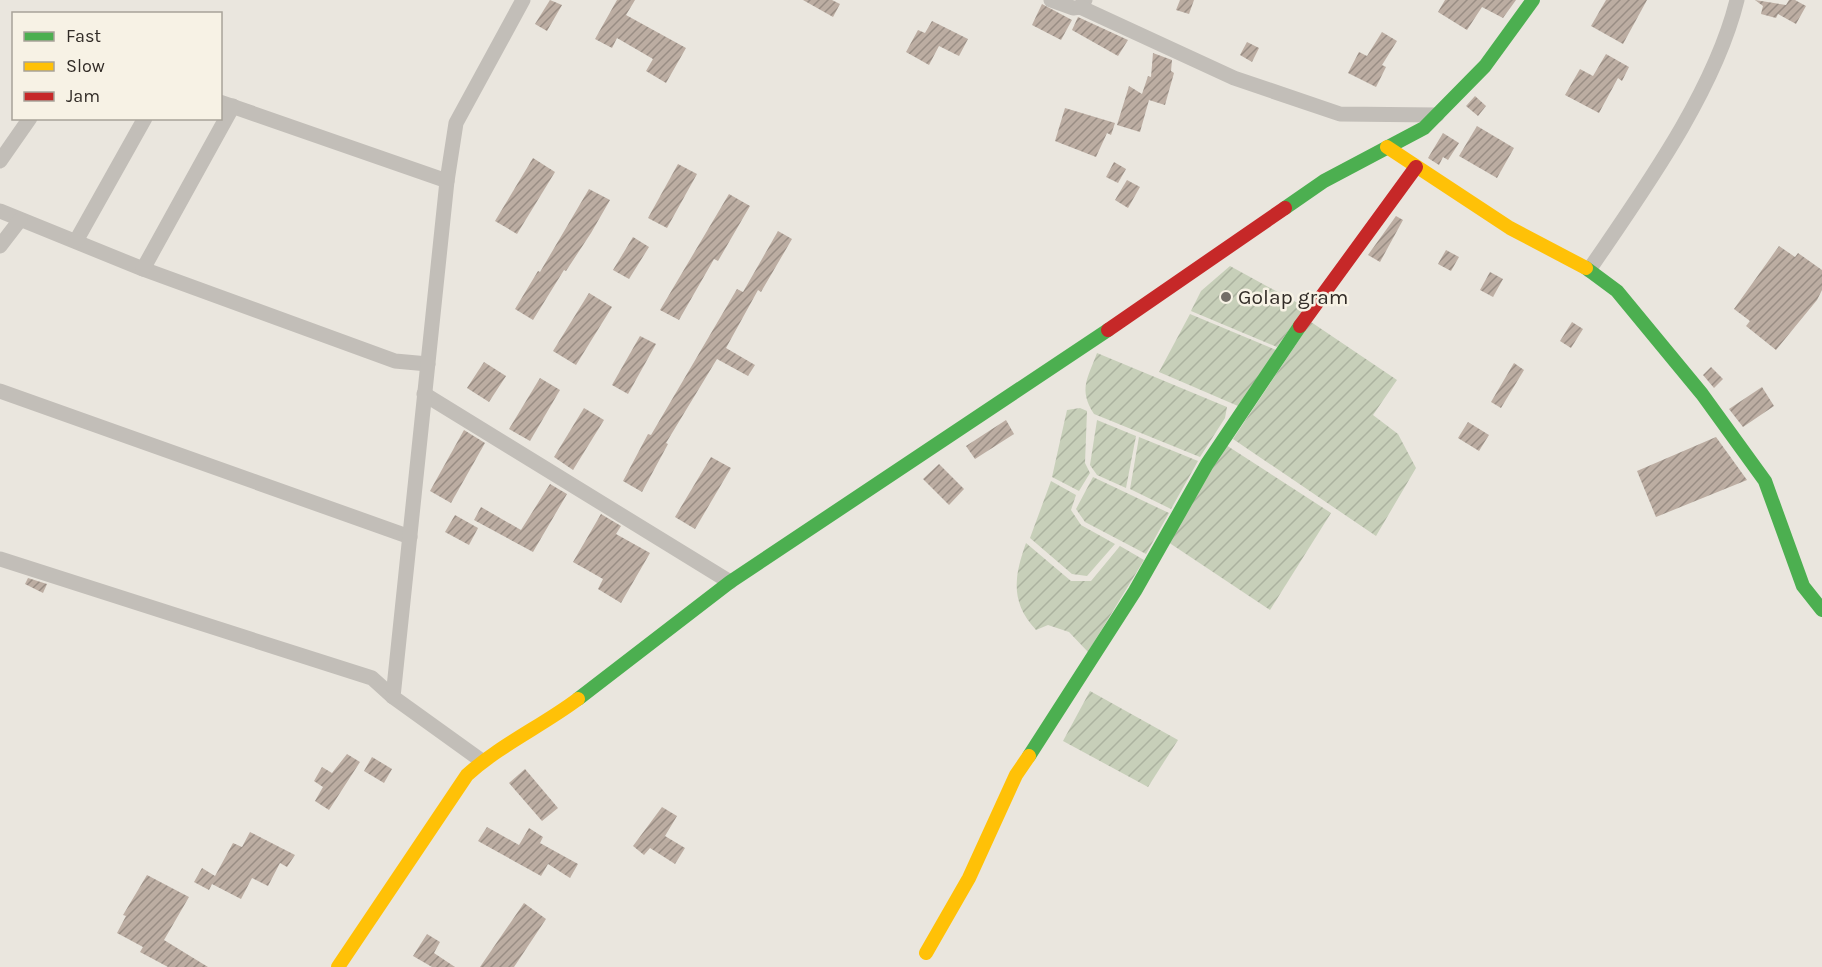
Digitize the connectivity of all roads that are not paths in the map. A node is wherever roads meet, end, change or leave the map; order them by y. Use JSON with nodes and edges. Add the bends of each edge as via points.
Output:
{"nodes":[{"id":1,"x":523,"y":0,"type":"edge"},
{"id":2,"x":1052,"y":0,"type":"edge"},
{"id":3,"x":1533,"y":0,"type":"edge"},
{"id":4,"x":1737,"y":0,"type":"edge"},
{"id":5,"x":1082,"y":3,"type":"edge"},
{"id":6,"x":227,"y":104,"type":"edge"},
{"id":7,"x":1437,"y":115,"type":"junction"},
{"id":8,"x":29,"y":120,"type":"edge"},
{"id":9,"x":144,"y":120,"type":"edge"},
{"id":10,"x":219,"y":120,"type":"edge"},
{"id":11,"x":1387,"y":147,"type":"junction"},
{"id":12,"x":0,"y":161,"type":"edge"},
{"id":13,"x":1416,"y":167,"type":"junction"},
{"id":14,"x":447,"y":180,"type":"junction"},
{"id":15,"x":0,"y":211,"type":"edge"},
{"id":16,"x":20,"y":220,"type":"junction"},
{"id":17,"x":76,"y":242,"type":"junction"},
{"id":18,"x":0,"y":246,"type":"edge"},
{"id":19,"x":143,"y":269,"type":"junction"},
{"id":20,"x":1589,"y":270,"type":"junction"},
{"id":21,"x":428,"y":364,"type":"junction"},
{"id":22,"x":0,"y":390,"type":"edge"},
{"id":23,"x":424,"y":394,"type":"junction"},
{"id":24,"x":410,"y":537,"type":"junction"},
{"id":25,"x":0,"y":559,"type":"edge"},
{"id":26,"x":730,"y":582,"type":"junction"},
{"id":27,"x":1822,"y":610,"type":"edge"},
{"id":28,"x":393,"y":697,"type":"junction"},
{"id":29,"x":482,"y":761,"type":"junction"},
{"id":30,"x":926,"y":952,"type":"dead end"},
{"id":31,"x":338,"y":967,"type":"edge"}],
"edges":[{"from":1,"to":14,"type":"street","via":[[456,123]]},
{"from":2,"to":5,"type":"street","via":[[1073,8]]},
{"from":3,"to":7,"type":"street","via":[[1485,66]]},
{"from":4,"to":20,"type":"street","via":[[1700,93]]},
{"from":5,"to":7,"type":"street","via":[[1234,78],[1340,114]]},
{"from":6,"to":14,"type":"street"},
{"from":7,"to":11,"type":"street","via":[[1424,128]]},
{"from":8,"to":12,"type":"street"},
{"from":9,"to":17,"type":"street"},
{"from":10,"to":19,"type":"street"},
{"from":11,"to":13,"type":"street"},
{"from":11,"to":26,"type":"street","via":[[1324,181]]},
{"from":13,"to":20,"type":"street","via":[[1510,228]]},
{"from":13,"to":30,"type":"street","via":[[1313,306],[1207,464],[1135,591],[1016,775],[969,878]]},
{"from":14,"to":21,"type":"street"},
{"from":15,"to":16,"type":"street"},
{"from":16,"to":17,"type":"street"},
{"from":16,"to":18,"type":"street"},
{"from":17,"to":19,"type":"street"},
{"from":19,"to":21,"type":"street","via":[[395,361]]},
{"from":20,"to":27,"type":"street","via":[[1617,291],[1654,335],[1765,481],[1803,586]]},
{"from":21,"to":23,"type":"street"},
{"from":22,"to":24,"type":"street"},
{"from":23,"to":24,"type":"street"},
{"from":23,"to":26,"type":"street"},
{"from":24,"to":28,"type":"street"},
{"from":25,"to":28,"type":"street","via":[[372,678]]},
{"from":26,"to":29,"type":"street","via":[[552,719]]},
{"from":28,"to":29,"type":"street"},
{"from":29,"to":31,"type":"street","via":[[467,775]]}]}
